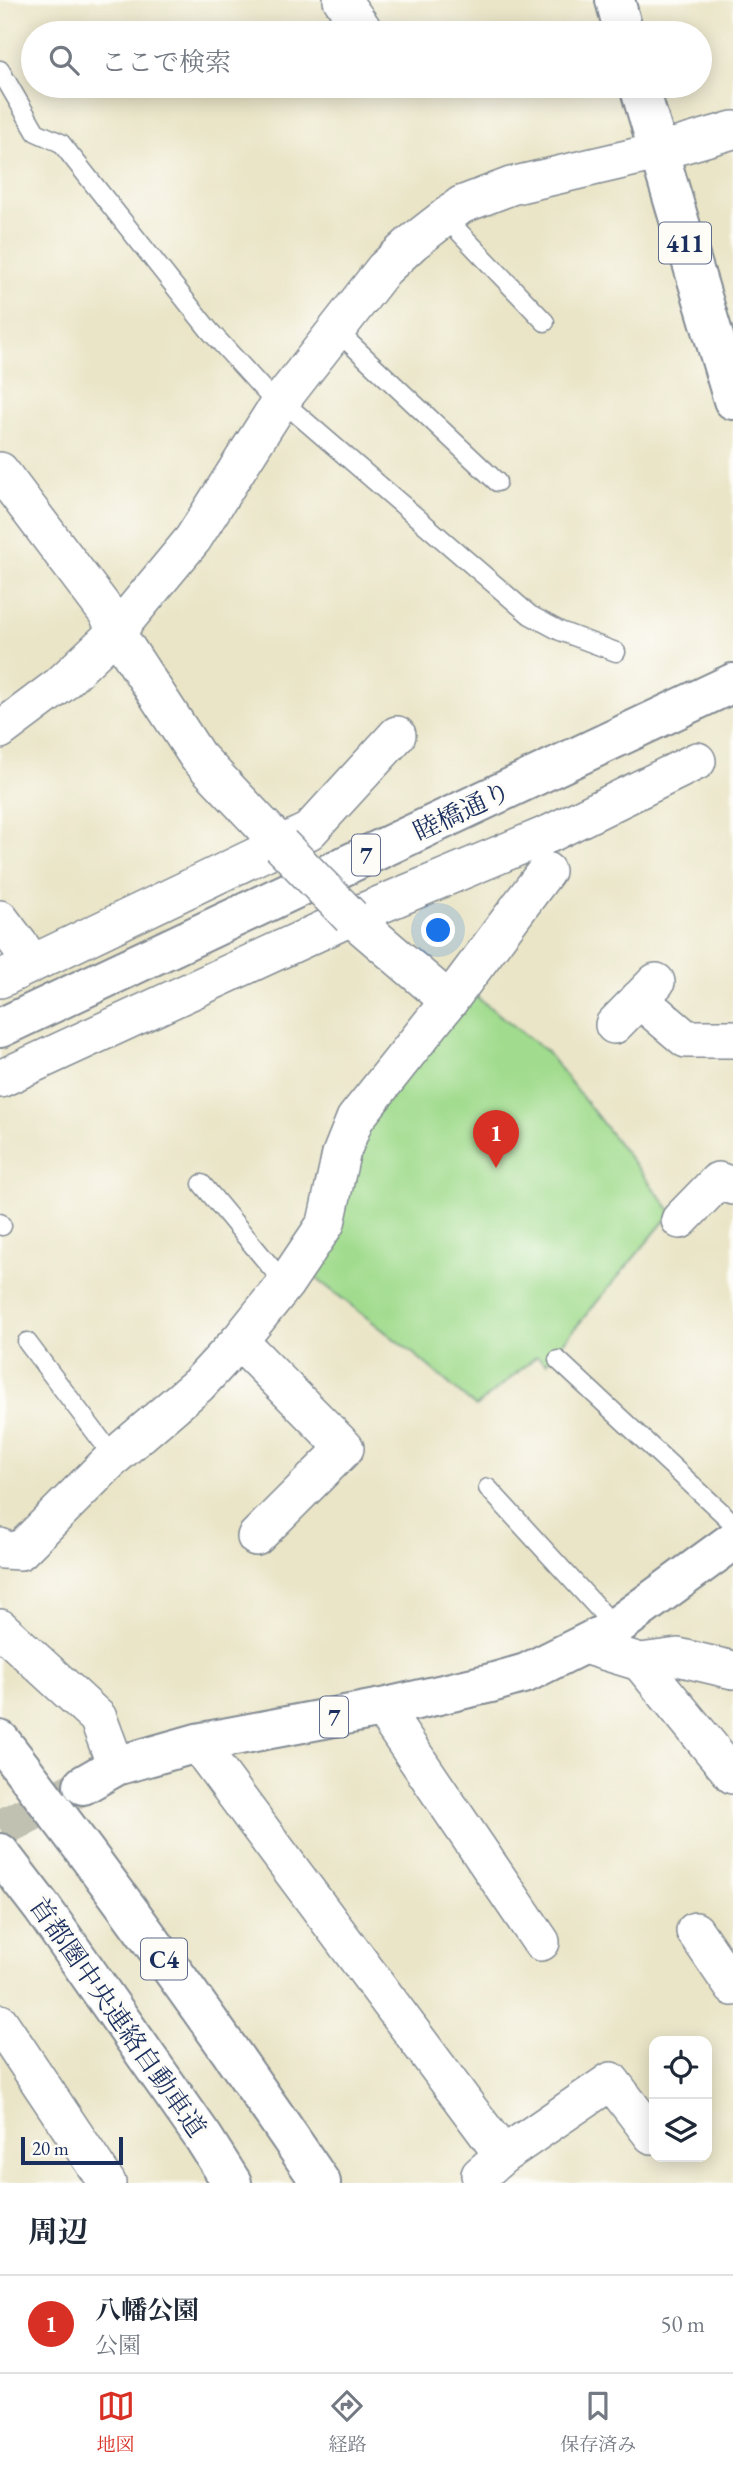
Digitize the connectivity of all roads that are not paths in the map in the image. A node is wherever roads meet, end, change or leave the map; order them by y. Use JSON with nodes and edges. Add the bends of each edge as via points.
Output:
{"nodes":[{"id":1,"x":615,"y":0,"type":"edge"},
{"id":2,"x":621,"y":21,"type":"edge"},
{"id":3,"x":0,"y":71,"type":"edge"},
{"id":4,"x":642,"y":98,"type":"edge"},
{"id":5,"x":733,"y":130,"type":"edge"},
{"id":6,"x":657,"y":152,"type":"junction"},
{"id":7,"x":445,"y":217,"type":"junction"},
{"id":8,"x":545,"y":322,"type":"dead end"},
{"id":9,"x":336,"y":330,"type":"junction"},
{"id":10,"x":733,"y":400,"type":"edge"},
{"id":11,"x":280,"y":402,"type":"junction"},
{"id":12,"x":0,"y":471,"type":"edge"},
{"id":13,"x":497,"y":482,"type":"dead end"},
{"id":14,"x":116,"y":632,"type":"junction"},
{"id":15,"x":617,"y":652,"type":"dead end"},
{"id":16,"x":733,"y":683,"type":"edge"},
{"id":17,"x":0,"y":730,"type":"edge"},
{"id":18,"x":397,"y":734,"type":"dead end"},
{"id":19,"x":697,"y":761,"type":"dead end"},
{"id":20,"x":281,"y":845,"type":"junction"},
{"id":21,"x":546,"y":871,"type":"dead end"},
{"id":22,"x":351,"y":917,"type":"junction"},
{"id":23,"x":0,"y":919,"type":"edge"},
{"id":24,"x":33,"y":963,"type":"junction"},
{"id":25,"x":0,"y":979,"type":"edge"},
{"id":26,"x":449,"y":1002,"type":"junction"},
{"id":27,"x":614,"y":1025,"type":"dead end"},
{"id":28,"x":0,"y":1028,"type":"edge"},
{"id":29,"x":733,"y":1039,"type":"edge"},
{"id":30,"x":0,"y":1079,"type":"edge"},
{"id":31,"x":202,"y":1184,"type":"dead end"},
{"id":32,"x":733,"y":1186,"type":"edge"},
{"id":33,"x":680,"y":1220,"type":"dead end"},
{"id":34,"x":285,"y":1284,"type":"junction"},
{"id":35,"x":239,"y":1341,"type":"junction"},
{"id":36,"x":27,"y":1342,"type":"dead end"},
{"id":37,"x":558,"y":1360,"type":"dead end"},
{"id":38,"x":114,"y":1457,"type":"junction"},
{"id":39,"x":488,"y":1488,"type":"dead end"},
{"id":40,"x":733,"y":1523,"type":"edge"},
{"id":41,"x":256,"y":1537,"type":"dead end"},
{"id":42,"x":733,"y":1541,"type":"edge"},
{"id":43,"x":0,"y":1547,"type":"edge"},
{"id":44,"x":0,"y":1628,"type":"edge"},
{"id":45,"x":600,"y":1636,"type":"junction"},
{"id":46,"x":640,"y":1662,"type":"junction"},
{"id":47,"x":733,"y":1670,"type":"edge"},
{"id":48,"x":382,"y":1708,"type":"junction"},
{"id":49,"x":0,"y":1740,"type":"edge"},
{"id":50,"x":197,"y":1743,"type":"junction"},
{"id":51,"x":116,"y":1766,"type":"junction"},
{"id":52,"x":733,"y":1775,"type":"edge"},
{"id":53,"x":83,"y":1785,"type":"tunnel mouth"},
{"id":54,"x":0,"y":1853,"type":"edge"},
{"id":55,"x":695,"y":1931,"type":"dead end"},
{"id":56,"x":541,"y":1942,"type":"dead end"},
{"id":57,"x":733,"y":1987,"type":"edge"},
{"id":58,"x":0,"y":2023,"type":"edge"},
{"id":59,"x":649,"y":2131,"type":"edge"},
{"id":60,"x":107,"y":2183,"type":"edge"},
{"id":61,"x":232,"y":2183,"type":"edge"},
{"id":62,"x":321,"y":2183,"type":"edge"}],
"edges":[{"from":1,"to":2,"type":"main road"},
{"from":3,"to":11,"type":"lane","via":[[36,132],[61,143],[209,330],[271,398]]},
{"from":4,"to":6,"type":"main road","number":"411"},
{"from":5,"to":6,"type":"street"},
{"from":6,"to":7,"type":"street","via":[[511,186],[461,205]]},
{"from":6,"to":10,"type":"main road","number":"411"},
{"from":7,"to":8,"type":"lane"},
{"from":7,"to":9,"type":"street","via":[[384,269]]},
{"from":9,"to":11,"type":"street"},
{"from":9,"to":13,"type":"lane"},
{"from":11,"to":14,"type":"street","via":[[193,538]]},
{"from":11,"to":15,"type":"lane","via":[[530,614],[560,631]]},
{"from":12,"to":14,"type":"street","via":[[108,614]]},
{"from":14,"to":17,"type":"street","via":[[60,685]]},
{"from":14,"to":20,"type":"street","via":[[197,756]]},
{"from":16,"to":28,"type":"main road","name":"睦橋通り","number":"7"},
{"from":18,"to":20,"type":"street","via":[[309,831]]},
{"from":19,"to":22,"type":"street","via":[[551,833]]},
{"from":20,"to":22,"type":"street","bridge":true},
{"from":20,"to":24,"type":"street"},
{"from":21,"to":26,"type":"street"},
{"from":22,"to":26,"type":"street"},
{"from":22,"to":30,"type":"street"},
{"from":23,"to":24,"type":"street"},
{"from":24,"to":25,"type":"street"},
{"from":26,"to":34,"type":"street","via":[[355,1119],[341,1154],[326,1223]]},
{"from":27,"to":29,"type":"street","via":[[647,990],[686,1040]]},
{"from":31,"to":34,"type":"lane"},
{"from":32,"to":33,"type":"street","via":[[718,1181]]},
{"from":34,"to":35,"type":"street"},
{"from":35,"to":38,"type":"street","via":[[198,1385]]},
{"from":35,"to":41,"type":"street","via":[[345,1448]]},
{"from":36,"to":38,"type":"lane"},
{"from":37,"to":40,"type":"lane"},
{"from":38,"to":43,"type":"street","via":[[20,1550]]},
{"from":39,"to":45,"type":"lane"},
{"from":42,"to":45,"type":"main road","number":"7"},
{"from":44,"to":51,"type":"street","via":[[98,1718]]},
{"from":45,"to":46,"type":"street"},
{"from":45,"to":48,"type":"main road","number":"7","via":[[526,1673]]},
{"from":46,"to":47,"type":"street","via":[[678,1657]]},
{"from":46,"to":52,"type":"street"},
{"from":48,"to":50,"type":"main road","number":"7"},
{"from":48,"to":56,"type":"street"},
{"from":49,"to":62,"type":"main road","number":"C4","via":[[97,1864]]},
{"from":50,"to":51,"type":"main road","number":"7"},
{"from":50,"to":59,"type":"street","via":[[492,2165],[611,2081]]},
{"from":51,"to":53,"type":"main road","number":"7"},
{"from":54,"to":61,"type":"main road","name":"首都圏中央連絡自動車道"},
{"from":55,"to":57,"type":"street"},
{"from":58,"to":60,"type":"street"}]}
